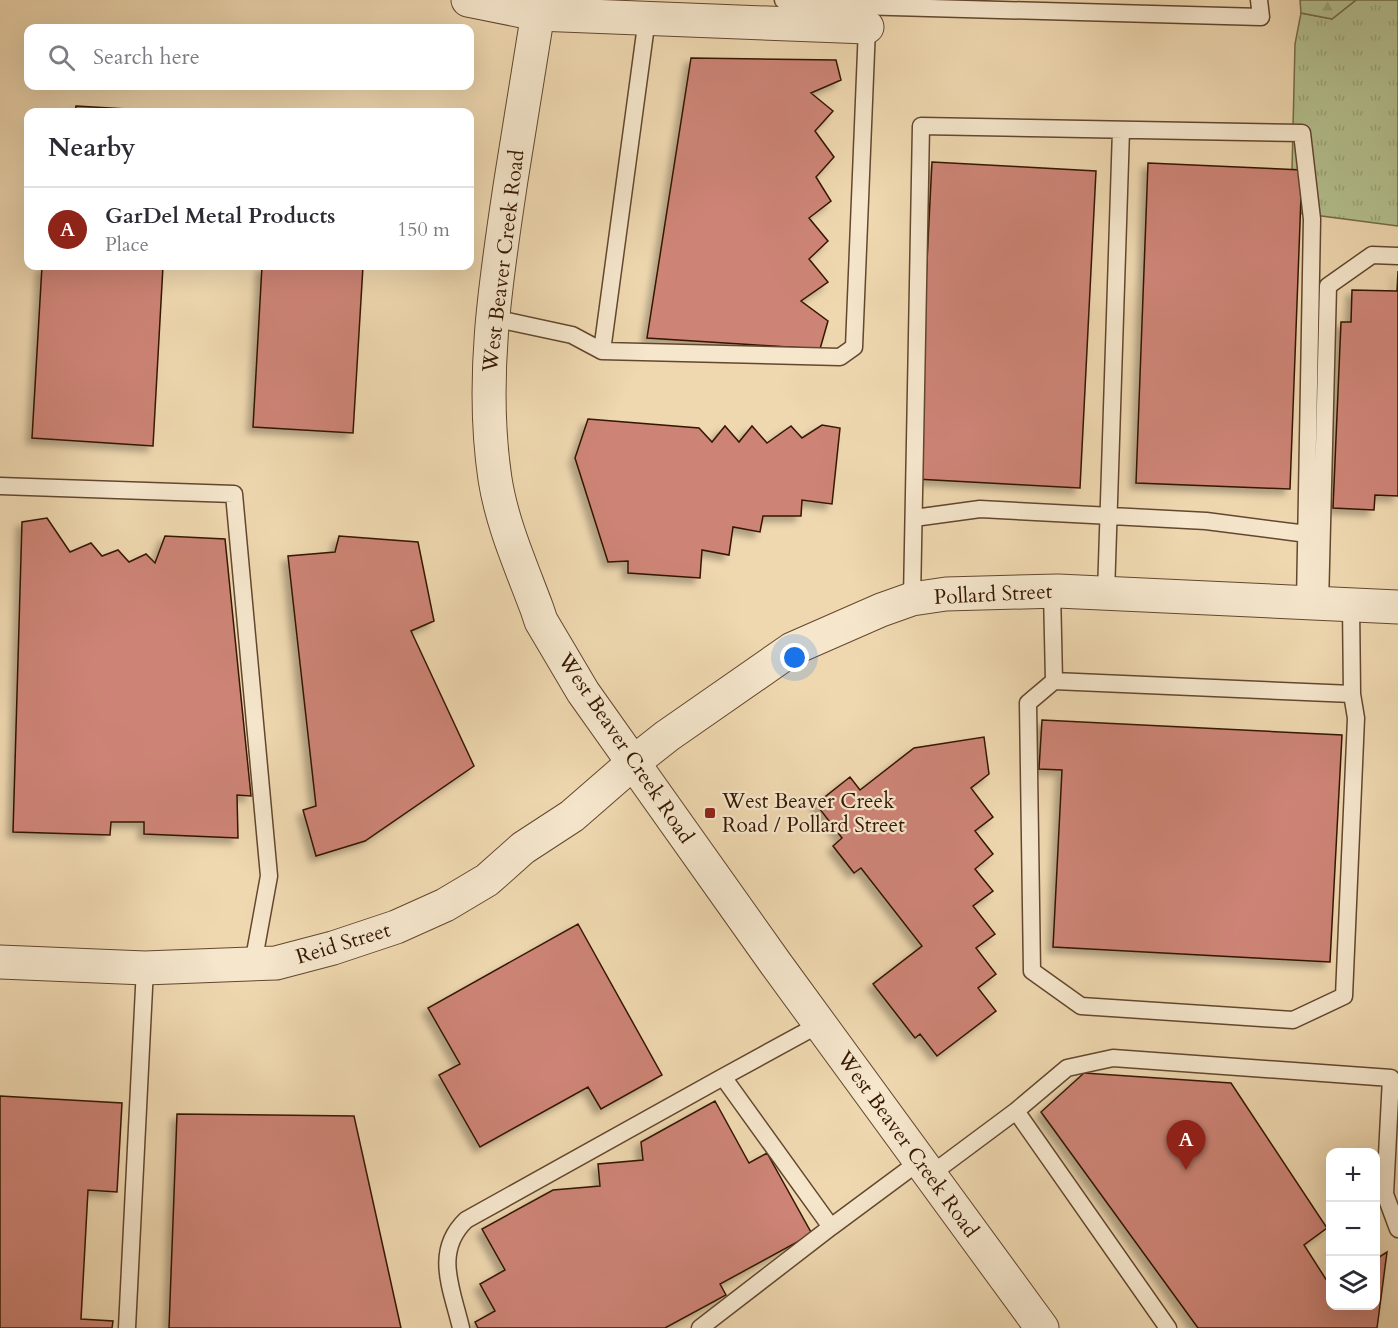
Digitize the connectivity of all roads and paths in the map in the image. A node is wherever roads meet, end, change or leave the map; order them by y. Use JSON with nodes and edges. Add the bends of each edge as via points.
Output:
{"nodes":[{"id":1,"x":468,"y":0,"type":"edge"},
{"id":2,"x":783,"y":0,"type":"edge"},
{"id":3,"x":1259,"y":0,"type":"edge"},
{"id":4,"x":538,"y":7,"type":"edge"},
{"id":5,"x":647,"y":18,"type":"junction"},
{"id":6,"x":867,"y":27,"type":"joint"},
{"id":7,"x":1121,"y":130,"type":"junction"},
{"id":8,"x":1398,"y":256,"type":"edge"},
{"id":9,"x":493,"y":318,"type":"junction"},
{"id":10,"x":602,"y":351,"type":"junction"},
{"id":11,"x":0,"y":486,"type":"edge"},
{"id":12,"x":1109,"y":516,"type":"junction"},
{"id":13,"x":914,"y":518,"type":"junction"},
{"id":14,"x":1307,"y":534,"type":"junction"},
{"id":15,"x":1052,"y":591,"type":"junction"},
{"id":16,"x":1106,"y":594,"type":"junction"},
{"id":17,"x":912,"y":599,"type":"junction"},
{"id":18,"x":1325,"y":604,"type":"junction"},
{"id":19,"x":1398,"y":607,"type":"edge"},
{"id":20,"x":1054,"y":681,"type":"junction"},
{"id":21,"x":1352,"y":694,"type":"junction"},
{"id":22,"x":634,"y":762,"type":"junction"},
{"id":23,"x":0,"y":962,"type":"edge"},
{"id":24,"x":253,"y":964,"type":"junction"},
{"id":25,"x":145,"y":968,"type":"junction"},
{"id":26,"x":820,"y":1024,"type":"junction"},
{"id":27,"x":723,"y":1077,"type":"junction"},
{"id":28,"x":1016,"y":1111,"type":"junction"},
{"id":29,"x":925,"y":1168,"type":"junction"},
{"id":30,"x":831,"y":1227,"type":"junction"},
{"id":31,"x":1398,"y":1229,"type":"edge"},
{"id":32,"x":127,"y":1328,"type":"edge"},
{"id":33,"x":461,"y":1328,"type":"edge"},
{"id":34,"x":700,"y":1328,"type":"edge"},
{"id":35,"x":1041,"y":1328,"type":"edge"},
{"id":36,"x":1168,"y":1328,"type":"edge"}],
"edges":[{"from":1,"to":4,"type":"street"},
{"from":2,"to":3,"type":"lane","via":[[857,6],[1261,17]]},
{"from":4,"to":5,"type":"street"},
{"from":4,"to":9,"type":"street","name":"West Beaver Creek Road"},
{"from":5,"to":6,"type":"street"},
{"from":5,"to":10,"type":"lane"},
{"from":6,"to":10,"type":"lane","via":[[854,347],[840,357]]},
{"from":7,"to":12,"type":"lane"},
{"from":7,"to":13,"type":"lane","via":[[921,126]]},
{"from":7,"to":14,"type":"lane","via":[[1302,133],[1312,219]]},
{"from":8,"to":18,"type":"lane","via":[[1372,255],[1328,286]]},
{"from":9,"to":10,"type":"lane","via":[[572,334]]},
{"from":9,"to":22,"type":"street","name":"West Beaver Creek Road","via":[[488,380],[490,423],[495,479],[505,524],[542,621],[583,692]]},
{"from":11,"to":24,"type":"lane","via":[[234,494],[269,876]]},
{"from":12,"to":13,"type":"lane","via":[[980,509]]},
{"from":12,"to":14,"type":"lane","via":[[1206,521]]},
{"from":12,"to":16,"type":"lane"},
{"from":13,"to":17,"type":"lane"},
{"from":14,"to":18,"type":"lane"},
{"from":15,"to":16,"type":"street","name":"Pollard Street"},
{"from":15,"to":17,"type":"street","name":"Pollard Street","via":[[946,594]]},
{"from":15,"to":20,"type":"lane"},
{"from":16,"to":18,"type":"street","name":"Pollard Street"},
{"from":17,"to":22,"type":"street","name":"Pollard Street","via":[[792,649]]},
{"from":18,"to":19,"type":"street","name":"Pollard Street"},
{"from":18,"to":21,"type":"lane"},
{"from":20,"to":21,"type":"lane"},
{"from":20,"to":21,"type":"lane","via":[[1028,703],[1032,971],[1081,1006],[1293,1020],[1344,996],[1356,718]]},
{"from":22,"to":24,"type":"street","name":"Reid Street","via":[[572,816],[523,848],[488,880],[445,905],[333,948],[276,963]]},
{"from":22,"to":26,"type":"street","name":"West Beaver Creek Road"},
{"from":23,"to":25,"type":"street","name":"Reid Street"},
{"from":24,"to":25,"type":"street","name":"Reid Street"},
{"from":25,"to":32,"type":"lane"},
{"from":26,"to":27,"type":"lane"},
{"from":26,"to":29,"type":"street","name":"West Beaver Creek Road"},
{"from":27,"to":30,"type":"lane"},
{"from":27,"to":33,"type":"lane","via":[[466,1220],[454,1231],[446,1263]]},
{"from":28,"to":29,"type":"lane"},
{"from":28,"to":31,"type":"lane","via":[[1067,1068],[1113,1058],[1391,1078],[1385,1194]]},
{"from":28,"to":36,"type":"lane"},
{"from":29,"to":30,"type":"lane"},
{"from":29,"to":35,"type":"street","name":"West Beaver Creek Road"},
{"from":30,"to":34,"type":"lane"}]}
